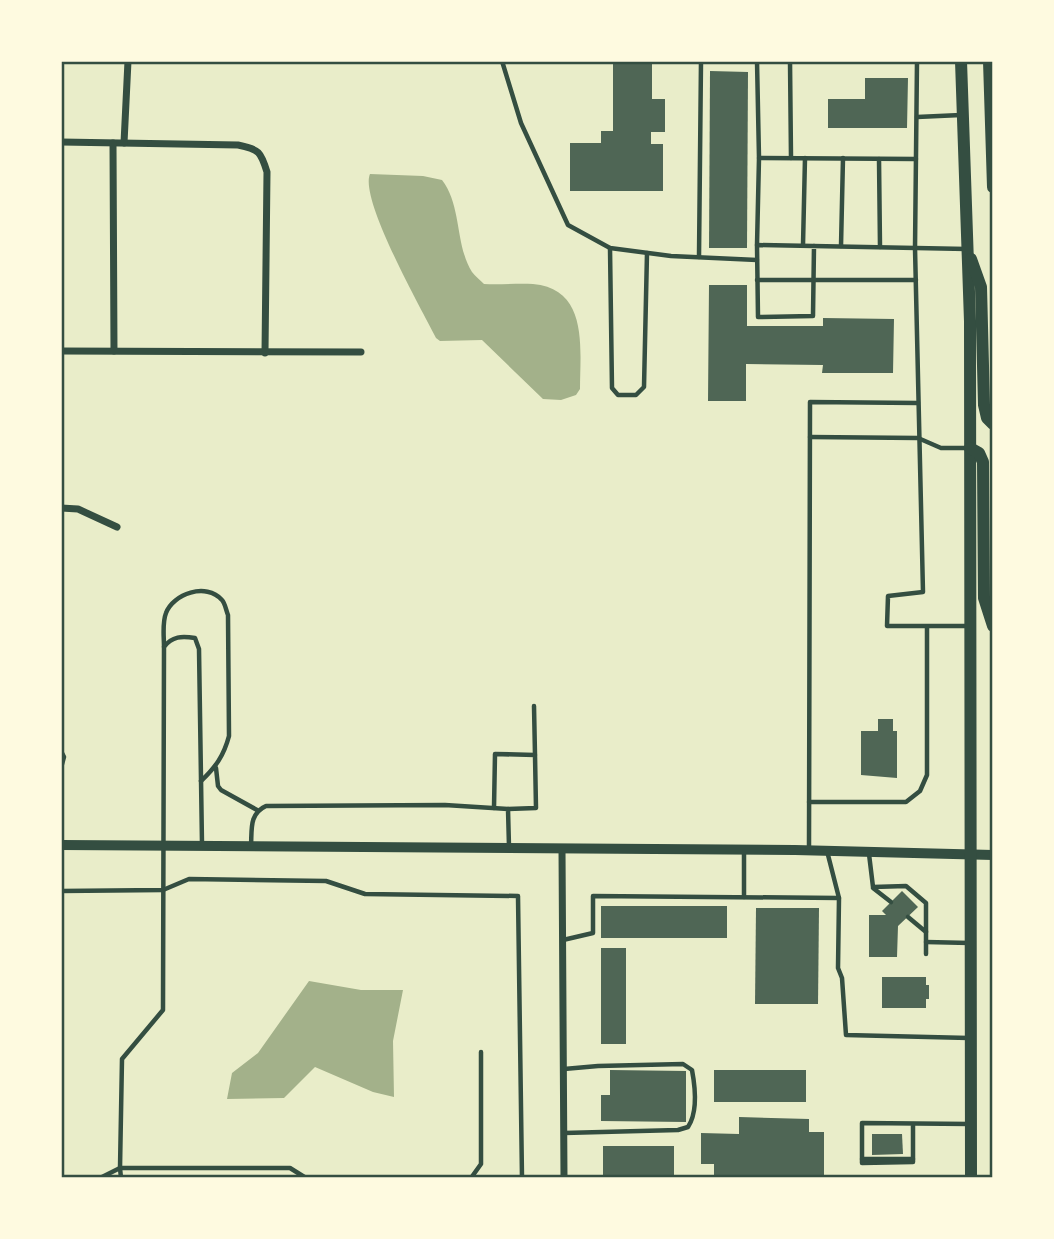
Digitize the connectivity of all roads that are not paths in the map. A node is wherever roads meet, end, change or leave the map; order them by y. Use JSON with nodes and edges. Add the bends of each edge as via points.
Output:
{"nodes":[{"id":1,"x":128,"y":61,"type":"edge"},
{"id":2,"x":502,"y":61,"type":"edge"},
{"id":3,"x":701,"y":61,"type":"edge"},
{"id":4,"x":757,"y":61,"type":"edge"},
{"id":5,"x":790,"y":61,"type":"edge"},
{"id":6,"x":917,"y":61,"type":"edge"},
{"id":7,"x":961,"y":61,"type":"edge"},
{"id":8,"x":989,"y":61,"type":"edge"},
{"id":9,"x":962,"y":115,"type":"junction"},
{"id":10,"x":916,"y":117,"type":"junction"},
{"id":11,"x":61,"y":142,"type":"edge"},
{"id":12,"x":113,"y":143,"type":"junction"},
{"id":13,"x":124,"y":143,"type":"junction"},
{"id":14,"x":759,"y":158,"type":"junction"},
{"id":15,"x":791,"y":158,"type":"junction"},
{"id":16,"x":805,"y":158,"type":"junction"},
{"id":17,"x":843,"y":158,"type":"junction"},
{"id":18,"x":879,"y":159,"type":"junction"},
{"id":19,"x":916,"y":159,"type":"junction"},
{"id":20,"x":993,"y":187,"type":"edge"},
{"id":21,"x":757,"y":245,"type":"junction"},
{"id":22,"x":803,"y":246,"type":"junction"},
{"id":23,"x":814,"y":246,"type":"junction"},
{"id":24,"x":841,"y":246,"type":"junction"},
{"id":25,"x":610,"y":247,"type":"junction"},
{"id":26,"x":880,"y":247,"type":"junction"},
{"id":27,"x":915,"y":248,"type":"junction"},
{"id":28,"x":968,"y":249,"type":"junction"},
{"id":29,"x":648,"y":253,"type":"junction"},
{"id":30,"x":699,"y":257,"type":"junction"},
{"id":31,"x":757,"y":260,"type":"junction"},
{"id":32,"x":757,"y":281,"type":"junction"},
{"id":33,"x":814,"y":281,"type":"junction"},
{"id":34,"x":916,"y":281,"type":"junction"},
{"id":35,"x":61,"y":351,"type":"edge"},
{"id":36,"x":114,"y":351,"type":"junction"},
{"id":37,"x":361,"y":352,"type":"dead end"},
{"id":38,"x":265,"y":353,"type":"junction"},
{"id":39,"x":918,"y":403,"type":"junction"},
{"id":40,"x":993,"y":424,"type":"edge"},
{"id":41,"x":810,"y":437,"type":"junction"},
{"id":42,"x":918,"y":438,"type":"junction"},
{"id":43,"x":970,"y":448,"type":"junction"},
{"id":44,"x":61,"y":508,"type":"edge"},
{"id":45,"x":117,"y":527,"type":"dead end"},
{"id":46,"x":970,"y":626,"type":"junction"},
{"id":47,"x":993,"y":626,"type":"edge"},
{"id":48,"x":927,"y":627,"type":"junction"},
{"id":49,"x":164,"y":647,"type":"junction"},
{"id":50,"x":534,"y":706,"type":"dead end"},
{"id":51,"x":61,"y":751,"type":"edge"},
{"id":52,"x":535,"y":755,"type":"junction"},
{"id":53,"x":61,"y":768,"type":"edge"},
{"id":54,"x":216,"y":768,"type":"junction"},
{"id":55,"x":201,"y":781,"type":"junction"},
{"id":56,"x":809,"y":802,"type":"junction"},
{"id":57,"x":494,"y":808,"type":"junction"},
{"id":58,"x":508,"y":809,"type":"junction"},
{"id":59,"x":257,"y":810,"type":"junction"},
{"id":60,"x":61,"y":845,"type":"edge"},
{"id":61,"x":163,"y":846,"type":"junction"},
{"id":62,"x":202,"y":846,"type":"junction"},
{"id":63,"x":251,"y":846,"type":"junction"},
{"id":64,"x":509,"y":848,"type":"junction"},
{"id":65,"x":562,"y":849,"type":"junction"},
{"id":66,"x":744,"y":850,"type":"junction"},
{"id":67,"x":809,"y":851,"type":"junction"},
{"id":68,"x":827,"y":851,"type":"junction"},
{"id":69,"x":869,"y":853,"type":"junction"},
{"id":70,"x":970,"y":855,"type":"junction"},
{"id":71,"x":993,"y":855,"type":"edge"},
{"id":72,"x":873,"y":887,"type":"junction"},
{"id":73,"x":163,"y":890,"type":"junction"},
{"id":74,"x":61,"y":891,"type":"edge"},
{"id":75,"x":744,"y":897,"type":"junction"},
{"id":76,"x":839,"y":898,"type":"junction"},
{"id":77,"x":891,"y":902,"type":"dead end"},
{"id":78,"x":908,"y":917,"type":"dead end"},
{"id":79,"x":926,"y":932,"type":"junction"},
{"id":80,"x":563,"y":940,"type":"junction"},
{"id":81,"x":926,"y":942,"type":"junction"},
{"id":82,"x":970,"y":943,"type":"junction"},
{"id":83,"x":926,"y":954,"type":"dead end"},
{"id":84,"x":970,"y":1038,"type":"junction"},
{"id":85,"x":481,"y":1052,"type":"dead end"},
{"id":86,"x":564,"y":1069,"type":"junction"},
{"id":87,"x":913,"y":1124,"type":"junction"},
{"id":88,"x":970,"y":1125,"type":"junction"},
{"id":89,"x":564,"y":1133,"type":"junction"},
{"id":90,"x":121,"y":1168,"type":"junction"},
{"id":91,"x":100,"y":1178,"type":"edge"},
{"id":92,"x":121,"y":1178,"type":"edge"},
{"id":93,"x":306,"y":1178,"type":"edge"},
{"id":94,"x":471,"y":1178,"type":"edge"},
{"id":95,"x":522,"y":1178,"type":"edge"},
{"id":96,"x":564,"y":1178,"type":"edge"},
{"id":97,"x":971,"y":1178,"type":"edge"}],
"edges":[{"from":1,"to":13,"type":"street"},
{"from":2,"to":25,"type":"lane","via":[[521,122],[568,225]]},
{"from":3,"to":30,"type":"lane"},
{"from":4,"to":14,"type":"lane"},
{"from":5,"to":15,"type":"lane"},
{"from":6,"to":10,"type":"lane"},
{"from":7,"to":9,"type":"main road"},
{"from":8,"to":20,"type":"main road"},
{"from":9,"to":10,"type":"lane"},
{"from":9,"to":28,"type":"main road"},
{"from":10,"to":19,"type":"lane"},
{"from":11,"to":12,"type":"street"},
{"from":12,"to":13,"type":"street"},
{"from":12,"to":36,"type":"street"},
{"from":13,"to":38,"type":"street","via":[[238,145],[262,155],[267,172]]},
{"from":14,"to":15,"type":"lane"},
{"from":14,"to":21,"type":"lane"},
{"from":15,"to":16,"type":"lane"},
{"from":16,"to":17,"type":"lane"},
{"from":16,"to":22,"type":"lane"},
{"from":17,"to":18,"type":"lane"},
{"from":17,"to":24,"type":"lane"},
{"from":18,"to":19,"type":"lane"},
{"from":18,"to":26,"type":"lane"},
{"from":19,"to":27,"type":"lane"},
{"from":21,"to":22,"type":"lane"},
{"from":21,"to":31,"type":"lane"},
{"from":22,"to":23,"type":"lane"},
{"from":23,"to":24,"type":"lane"},
{"from":23,"to":33,"type":"lane"},
{"from":24,"to":26,"type":"lane"},
{"from":25,"to":29,"type":"lane"},
{"from":25,"to":29,"type":"lane","via":[[612,388],[618,395],[636,395],[644,387]]},
{"from":26,"to":27,"type":"lane"},
{"from":27,"to":28,"type":"lane"},
{"from":27,"to":34,"type":"lane"},
{"from":28,"to":40,"type":"main road","via":[[981,287],[984,405]]},
{"from":28,"to":43,"type":"main road"},
{"from":29,"to":30,"type":"lane"},
{"from":30,"to":31,"type":"lane"},
{"from":31,"to":32,"type":"lane"},
{"from":32,"to":33,"type":"lane"},
{"from":32,"to":33,"type":"lane","via":[[758,317],[813,316]]},
{"from":33,"to":34,"type":"lane"},
{"from":34,"to":39,"type":"lane"},
{"from":35,"to":36,"type":"street"},
{"from":36,"to":38,"type":"street"},
{"from":37,"to":38,"type":"street"},
{"from":39,"to":41,"type":"lane","via":[[810,402]]},
{"from":39,"to":42,"type":"lane"},
{"from":41,"to":42,"type":"lane"},
{"from":41,"to":56,"type":"lane"},
{"from":42,"to":43,"type":"lane","via":[[941,448]]},
{"from":42,"to":48,"type":"lane","via":[[923,592],[888,596],[887,626]]},
{"from":43,"to":46,"type":"main road"},
{"from":43,"to":47,"type":"main road","via":[[983,462],[984,598]]},
{"from":44,"to":45,"type":"street","via":[[78,509]]},
{"from":46,"to":48,"type":"lane"},
{"from":46,"to":70,"type":"main road"},
{"from":48,"to":56,"type":"lane","via":[[927,775],[920,791],[906,802]]},
{"from":49,"to":54,"type":"lane","via":[[165,615],[177,598],[199,592],[223,600],[228,615],[229,736]]},
{"from":49,"to":55,"type":"lane","via":[[169,640],[183,636],[195,638],[199,649]]},
{"from":49,"to":61,"type":"lane"},
{"from":50,"to":52,"type":"lane"},
{"from":51,"to":53,"type":"lane"},
{"from":52,"to":57,"type":"lane","via":[[495,754]]},
{"from":52,"to":58,"type":"lane","via":[[536,808]]},
{"from":54,"to":55,"type":"lane"},
{"from":54,"to":59,"type":"lane","via":[[221,790]]},
{"from":55,"to":62,"type":"lane"},
{"from":56,"to":67,"type":"lane"},
{"from":57,"to":58,"type":"lane"},
{"from":57,"to":59,"type":"lane","via":[[278,804]]},
{"from":58,"to":64,"type":"lane"},
{"from":59,"to":63,"type":"lane"},
{"from":60,"to":61,"type":"street"},
{"from":61,"to":62,"type":"street"},
{"from":61,"to":73,"type":"lane"},
{"from":62,"to":63,"type":"street"},
{"from":63,"to":64,"type":"street"},
{"from":64,"to":65,"type":"street"},
{"from":65,"to":66,"type":"street"},
{"from":65,"to":80,"type":"street"},
{"from":66,"to":67,"type":"street"},
{"from":66,"to":75,"type":"lane"},
{"from":67,"to":68,"type":"street"},
{"from":68,"to":69,"type":"street"},
{"from":68,"to":76,"type":"lane"},
{"from":69,"to":70,"type":"street"},
{"from":69,"to":72,"type":"lane"},
{"from":70,"to":71,"type":"street"},
{"from":70,"to":82,"type":"main road"},
{"from":72,"to":77,"type":"lane"},
{"from":72,"to":79,"type":"lane","via":[[906,886],[926,903]]},
{"from":73,"to":74,"type":"lane"},
{"from":73,"to":90,"type":"lane","via":[[163,1010],[122,1059]]},
{"from":73,"to":95,"type":"lane","via":[[189,880],[326,881],[365,894],[518,896]]},
{"from":75,"to":76,"type":"lane"},
{"from":75,"to":80,"type":"lane","via":[[593,896],[593,933]]},
{"from":76,"to":84,"type":"lane","via":[[838,968],[846,1035]]},
{"from":78,"to":79,"type":"lane"},
{"from":79,"to":81,"type":"lane"},
{"from":80,"to":86,"type":"street"},
{"from":81,"to":82,"type":"lane"},
{"from":81,"to":83,"type":"lane"},
{"from":82,"to":84,"type":"main road"},
{"from":84,"to":88,"type":"main road"},
{"from":85,"to":94,"type":"lane","via":[[481,1164]]},
{"from":86,"to":89,"type":"street"},
{"from":86,"to":89,"type":"lane","via":[[683,1064],[692,1070],[694,1081],[694,1114],[688,1127]]},
{"from":87,"to":87,"type":"lane","via":[[913,1163],[862,1163],[862,1123]]},
{"from":87,"to":88,"type":"lane"},
{"from":88,"to":97,"type":"main road"},
{"from":89,"to":96,"type":"street"},
{"from":90,"to":91,"type":"lane"},
{"from":90,"to":92,"type":"lane"},
{"from":90,"to":93,"type":"lane","via":[[290,1168]]}]}
